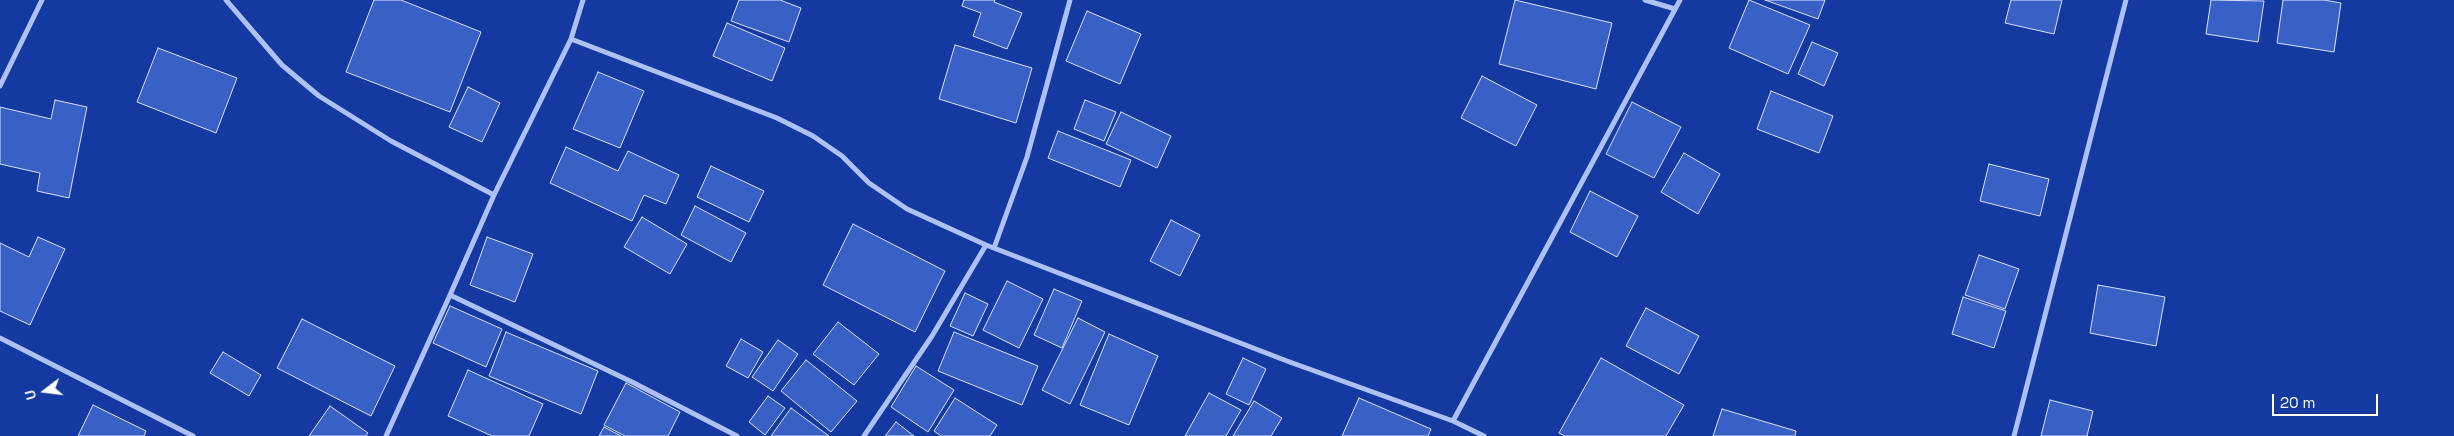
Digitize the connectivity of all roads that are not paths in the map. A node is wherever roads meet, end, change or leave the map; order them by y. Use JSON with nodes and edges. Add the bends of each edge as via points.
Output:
{"nodes":[{"id":1,"x":42,"y":0,"type":"edge"},
{"id":2,"x":226,"y":0,"type":"edge"},
{"id":3,"x":583,"y":0,"type":"edge"},
{"id":4,"x":1070,"y":0,"type":"edge"},
{"id":5,"x":1645,"y":0,"type":"edge"},
{"id":6,"x":1680,"y":0,"type":"edge"},
{"id":7,"x":2126,"y":0,"type":"edge"},
{"id":8,"x":1675,"y":9,"type":"junction"},
{"id":9,"x":571,"y":39,"type":"junction"},
{"id":10,"x":0,"y":86,"type":"edge"},
{"id":11,"x":494,"y":195,"type":"junction"},
{"id":12,"x":986,"y":245,"type":"junction"},
{"id":13,"x":994,"y":248,"type":"junction"},
{"id":14,"x":450,"y":295,"type":"junction"},
{"id":15,"x":0,"y":338,"type":"edge"},
{"id":16,"x":1453,"y":421,"type":"junction"},
{"id":17,"x":194,"y":436,"type":"edge"},
{"id":18,"x":386,"y":436,"type":"edge"},
{"id":19,"x":737,"y":436,"type":"edge"},
{"id":20,"x":864,"y":436,"type":"edge"},
{"id":21,"x":1484,"y":436,"type":"edge"},
{"id":22,"x":2014,"y":436,"type":"edge"}],
"edges":[{"from":1,"to":10,"type":"street"},
{"from":2,"to":11,"type":"street","via":[[282,66],[319,96],[391,141]]},
{"from":3,"to":9,"type":"street"},
{"from":4,"to":13,"type":"street","via":[[1027,157]]},
{"from":5,"to":8,"type":"street"},
{"from":6,"to":8,"type":"street"},
{"from":7,"to":22,"type":"street"},
{"from":8,"to":16,"type":"street"},
{"from":9,"to":11,"type":"street"},
{"from":9,"to":12,"type":"street","via":[[777,118],[842,156],[869,183],[907,208]]},
{"from":11,"to":14,"type":"street"},
{"from":12,"to":13,"type":"street"},
{"from":12,"to":20,"type":"street","via":[[932,336]]},
{"from":13,"to":16,"type":"street"},
{"from":14,"to":18,"type":"street"},
{"from":14,"to":19,"type":"street"},
{"from":15,"to":17,"type":"street"},
{"from":16,"to":21,"type":"street"}]}
